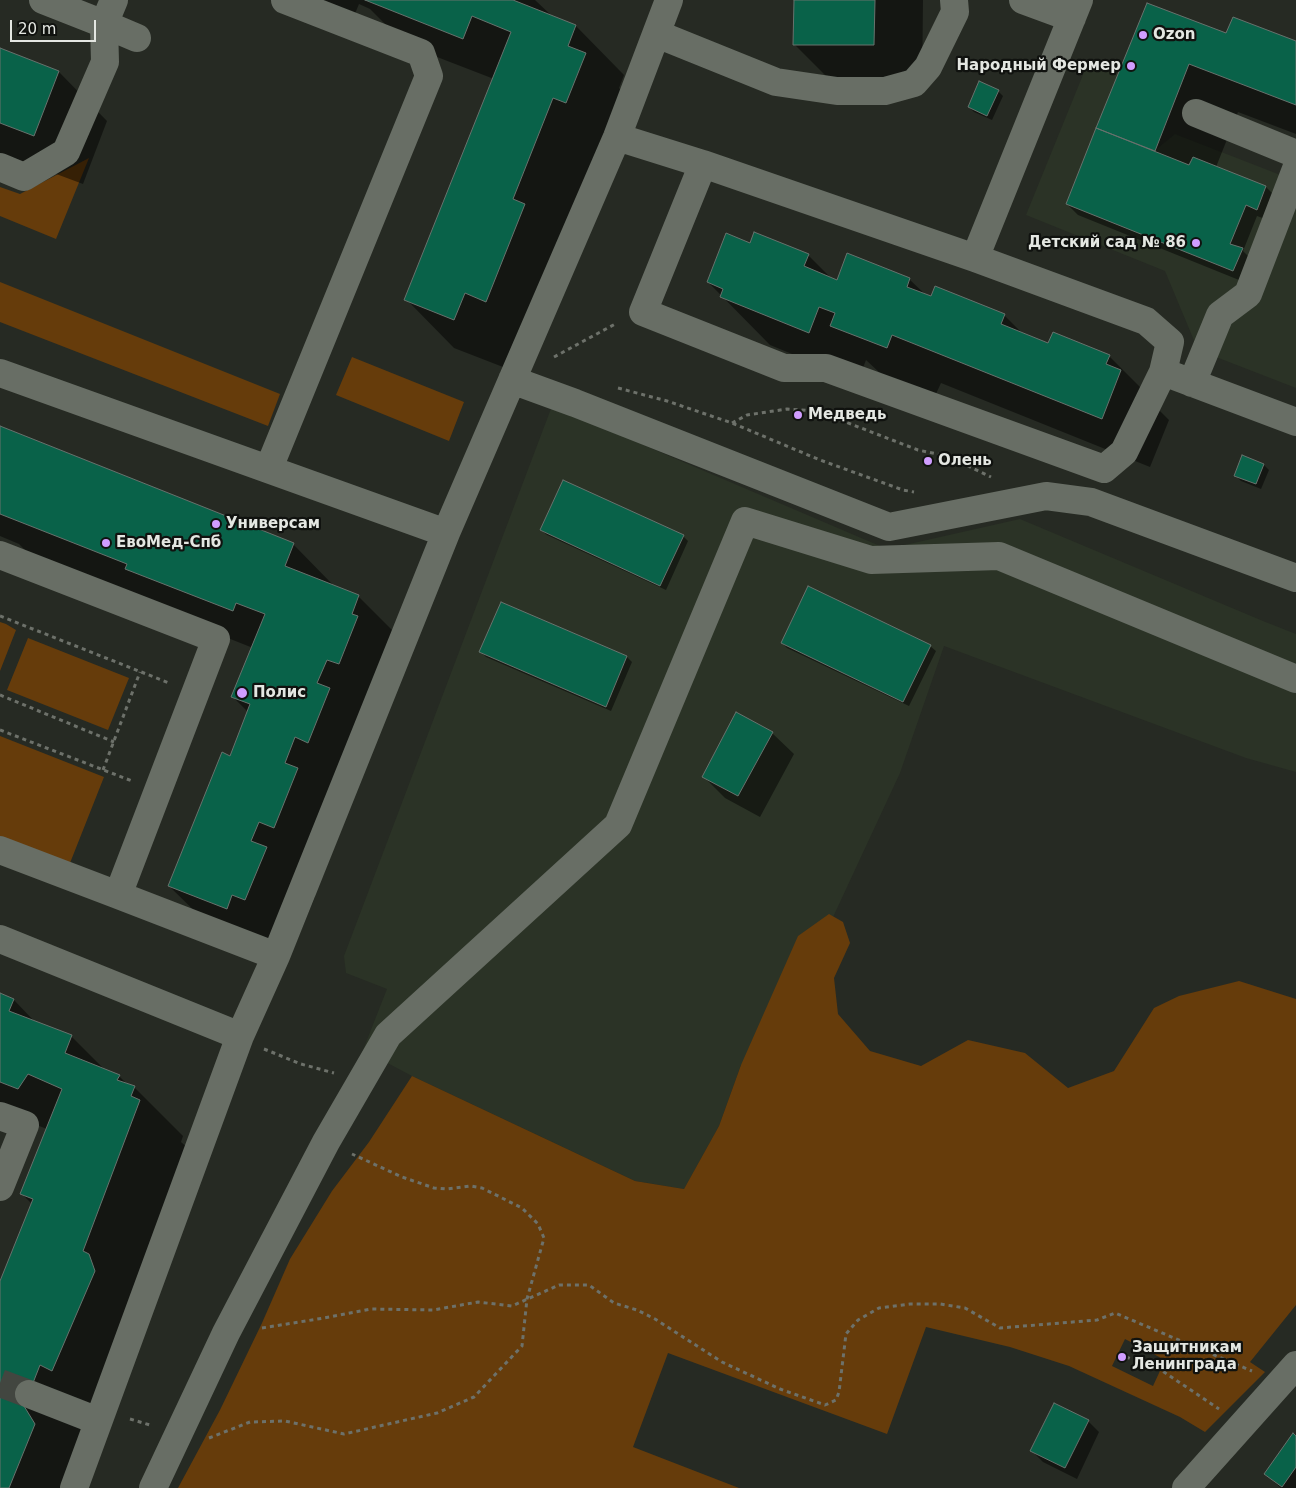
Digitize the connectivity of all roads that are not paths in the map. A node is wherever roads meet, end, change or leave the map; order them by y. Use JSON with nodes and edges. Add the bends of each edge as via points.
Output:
{"nodes":[{"id":1,"x":43,"y":0,"type":"edge"},
{"id":2,"x":286,"y":0,"type":"edge"},
{"id":3,"x":669,"y":0,"type":"edge"},
{"id":4,"x":954,"y":0,"type":"edge"},
{"id":5,"x":1023,"y":0,"type":"edge"},
{"id":6,"x":1075,"y":9,"type":"edge"},
{"id":7,"x":109,"y":12,"type":"edge"},
{"id":8,"x":657,"y":34,"type":"junction"},
{"id":9,"x":137,"y":38,"type":"dead end"},
{"id":10,"x":1196,"y":112,"type":"dead end"},
{"id":11,"x":617,"y":137,"type":"junction"},
{"id":12,"x":1296,"y":154,"type":"edge"},
{"id":13,"x":703,"y":164,"type":"junction"},
{"id":14,"x":0,"y":167,"type":"edge"},
{"id":15,"x":1296,"y":169,"type":"edge"},
{"id":16,"x":974,"y":258,"type":"junction"},
{"id":17,"x":1163,"y":372,"type":"junction"},
{"id":18,"x":0,"y":373,"type":"edge"},
{"id":19,"x":512,"y":380,"type":"junction"},
{"id":20,"x":1192,"y":383,"type":"junction"},
{"id":21,"x":1296,"y":422,"type":"edge"},
{"id":22,"x":269,"y":468,"type":"junction"},
{"id":23,"x":1104,"y":469,"type":"junction"},
{"id":24,"x":1091,"y":502,"type":"junction"},
{"id":25,"x":446,"y":533,"type":"junction"},
{"id":26,"x":0,"y":555,"type":"edge"},
{"id":27,"x":1296,"y":578,"type":"edge"},
{"id":28,"x":1296,"y":679,"type":"edge"},
{"id":29,"x":0,"y":850,"type":"edge"},
{"id":30,"x":118,"y":895,"type":"junction"},
{"id":31,"x":0,"y":939,"type":"edge"},
{"id":32,"x":276,"y":956,"type":"junction"},
{"id":33,"x":240,"y":1036,"type":"junction"},
{"id":34,"x":0,"y":1116,"type":"edge"},
{"id":35,"x":0,"y":1187,"type":"edge"},
{"id":36,"x":1290,"y":1372,"type":"edge"},
{"id":37,"x":29,"y":1394,"type":"tunnel mouth"},
{"id":38,"x":98,"y":1421,"type":"junction"},
{"id":39,"x":74,"y":1488,"type":"edge"},
{"id":40,"x":153,"y":1488,"type":"edge"},
{"id":41,"x":1186,"y":1488,"type":"edge"}],
"edges":[{"from":1,"to":7,"type":"street"},
{"from":2,"to":22,"type":"street","via":[[421,53],[429,76]]},
{"from":3,"to":8,"type":"street"},
{"from":4,"to":8,"type":"street","via":[[955,12],[928,67],[914,83],[885,91],[837,91],[776,82]]},
{"from":5,"to":6,"type":"street"},
{"from":6,"to":16,"type":"street"},
{"from":7,"to":9,"type":"street"},
{"from":7,"to":14,"type":"street","via":[[105,62],[66,152],[24,176]]},
{"from":8,"to":11,"type":"street"},
{"from":10,"to":12,"type":"street"},
{"from":11,"to":13,"type":"street"},
{"from":11,"to":19,"type":"street"},
{"from":13,"to":16,"type":"street"},
{"from":13,"to":23,"type":"street","via":[[643,312],[784,368],[826,368]]},
{"from":15,"to":20,"type":"street","via":[[1248,294],[1220,315]]},
{"from":16,"to":17,"type":"street","via":[[1146,321],[1170,342]]},
{"from":17,"to":20,"type":"street"},
{"from":17,"to":23,"type":"street","via":[[1124,452]]},
{"from":18,"to":22,"type":"street"},
{"from":19,"to":24,"type":"street","via":[[889,527],[1046,496]]},
{"from":19,"to":25,"type":"street"},
{"from":20,"to":21,"type":"street"},
{"from":22,"to":25,"type":"street"},
{"from":23,"to":24,"type":"street"},
{"from":24,"to":27,"type":"street"},
{"from":25,"to":32,"type":"street"},
{"from":26,"to":30,"type":"street","via":[[216,639]]},
{"from":28,"to":40,"type":"street","via":[[999,556],[870,560],[746,521],[618,825],[388,1035],[326,1142],[226,1333]]},
{"from":29,"to":30,"type":"street"},
{"from":30,"to":32,"type":"street"},
{"from":31,"to":33,"type":"street"},
{"from":32,"to":33,"type":"street"},
{"from":33,"to":38,"type":"street"},
{"from":34,"to":35,"type":"street","via":[[25,1125]]},
{"from":36,"to":41,"type":"street"},
{"from":37,"to":38,"type":"street"},
{"from":38,"to":39,"type":"street"}]}
